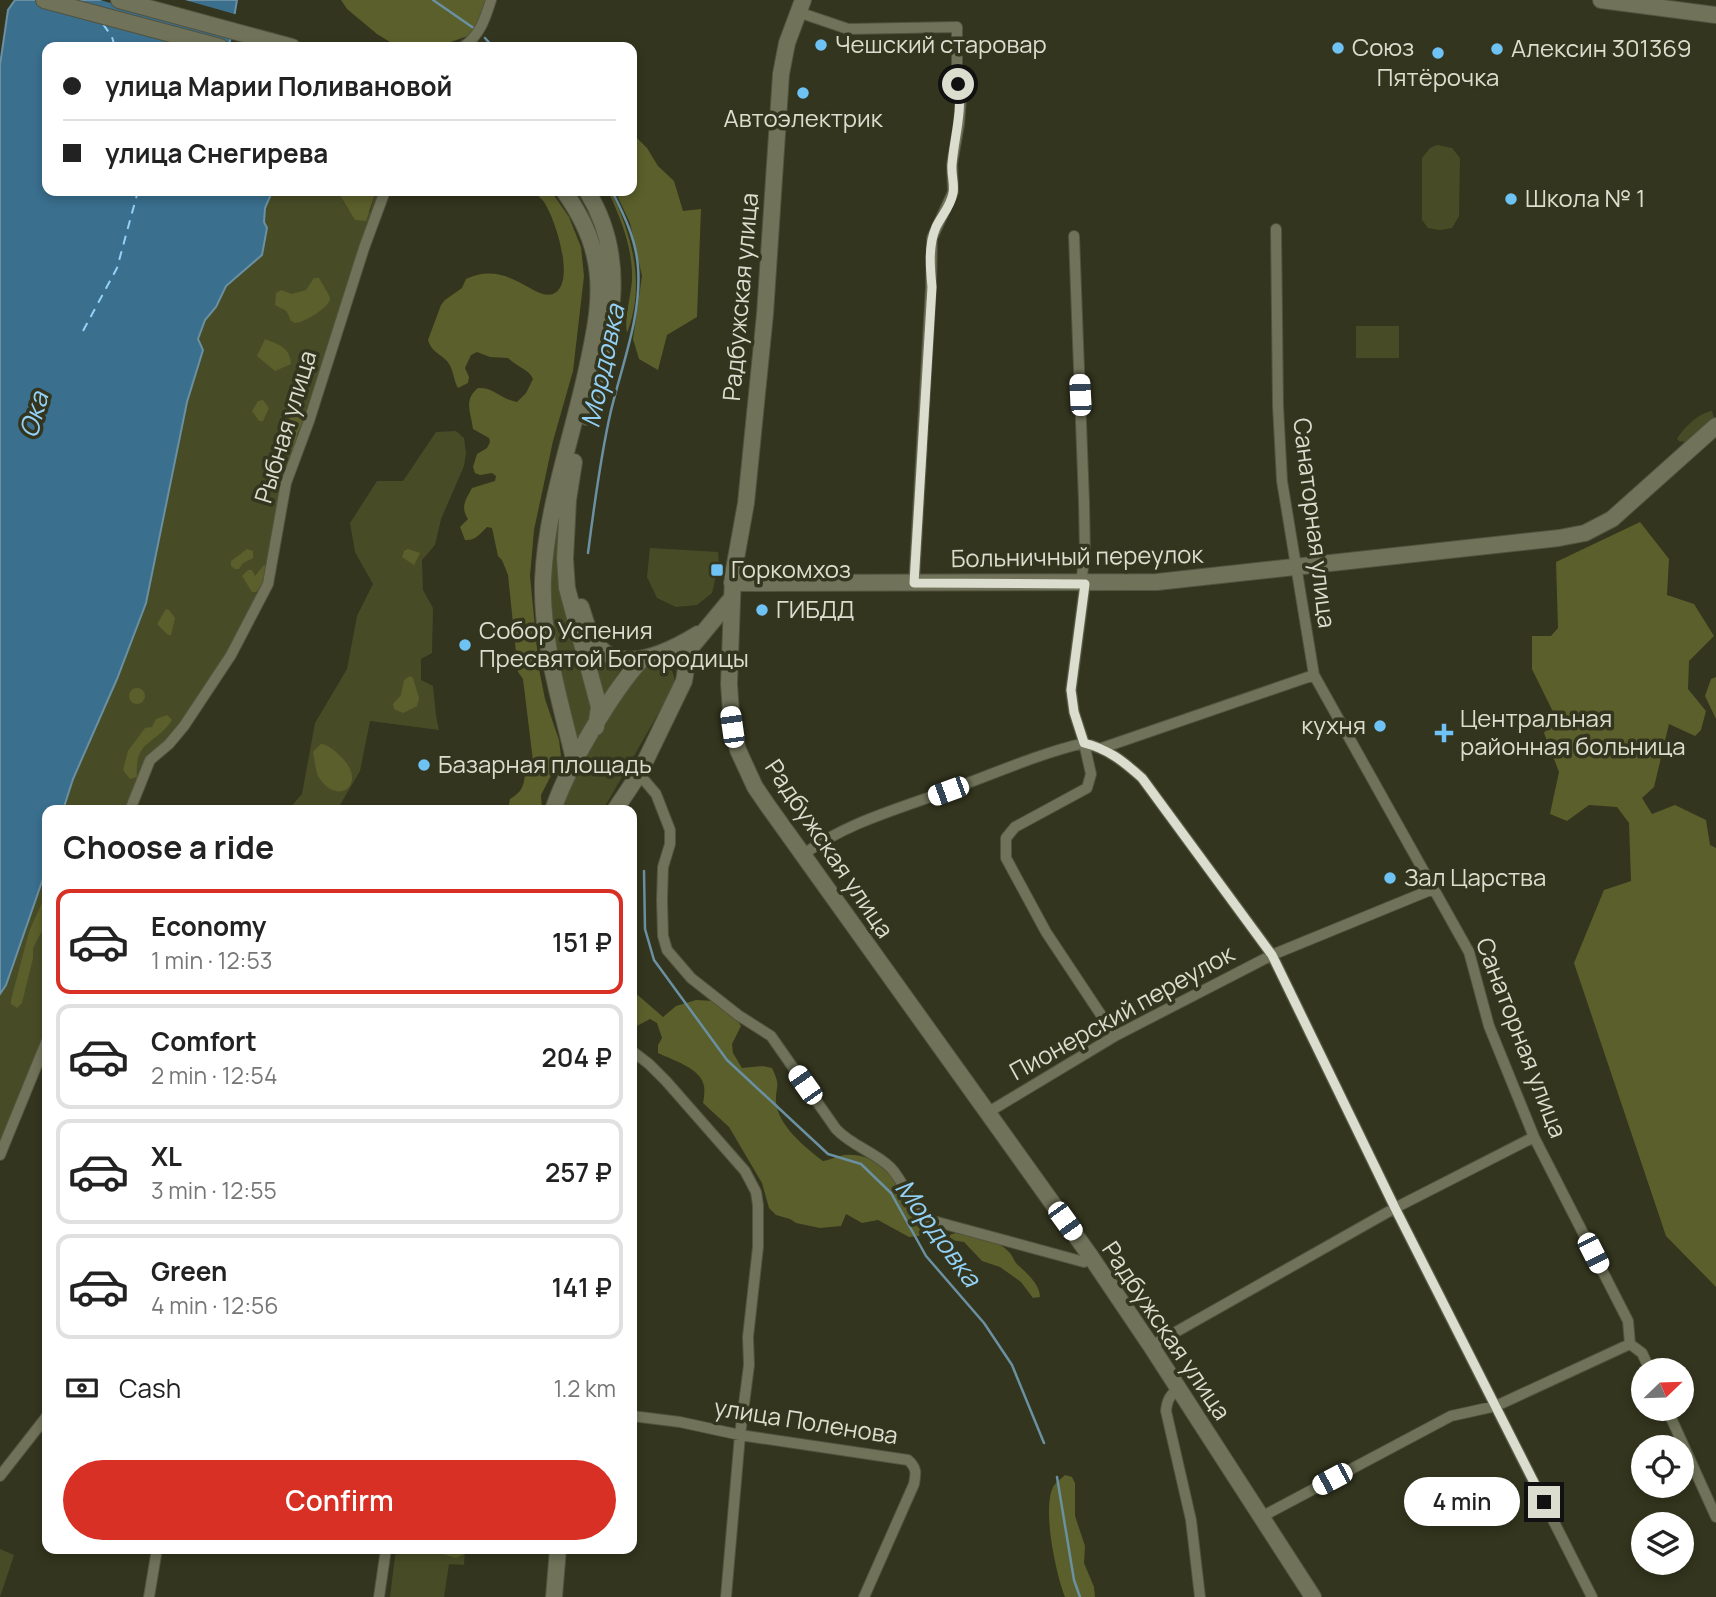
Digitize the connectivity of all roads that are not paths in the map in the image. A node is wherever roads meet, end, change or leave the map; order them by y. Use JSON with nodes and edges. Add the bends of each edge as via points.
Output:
{"nodes":[{"id":1,"x":44,"y":0,"type":"edge"},
{"id":2,"x":119,"y":0,"type":"edge"},
{"id":3,"x":491,"y":0,"type":"edge"},
{"id":4,"x":1601,"y":0,"type":"edge"},
{"id":5,"x":801,"y":6,"type":"edge"},
{"id":6,"x":1716,"y":15,"type":"edge"},
{"id":7,"x":201,"y":42,"type":"edge"},
{"id":8,"x":274,"y":42,"type":"edge"},
{"id":9,"x":470,"y":42,"type":"edge"},
{"id":10,"x":383,"y":196,"type":"edge"},
{"id":11,"x":568,"y":196,"type":"edge"},
{"id":12,"x":589,"y":196,"type":"edge"},
{"id":13,"x":1276,"y":229,"type":"dead end"},
{"id":14,"x":1074,"y":236,"type":"dead end"},
{"id":15,"x":1716,"y":426,"type":"edge"},
{"id":16,"x":568,"y":527,"type":"junction"},
{"id":17,"x":1297,"y":566,"type":"junction"},
{"id":18,"x":914,"y":583,"type":"junction"},
{"id":19,"x":1085,"y":584,"type":"junction"},
{"id":20,"x":732,"y":591,"type":"junction"},
{"id":21,"x":706,"y":629,"type":"junction"},
{"id":22,"x":650,"y":656,"type":"junction"},
{"id":23,"x":1314,"y":675,"type":"junction"},
{"id":24,"x":684,"y":681,"type":"junction"},
{"id":25,"x":596,"y":727,"type":"junction"},
{"id":26,"x":1084,"y":743,"type":"junction"},
{"id":27,"x":1102,"y":748,"type":"junction"},
{"id":28,"x":575,"y":763,"type":"junction"},
{"id":29,"x":639,"y":774,"type":"junction"},
{"id":30,"x":132,"y":805,"type":"edge"},
{"id":31,"x":556,"y":805,"type":"edge"},
{"id":32,"x":618,"y":805,"type":"edge"},
{"id":33,"x":804,"y":854,"type":"junction"},
{"id":34,"x":1433,"y":889,"type":"junction"},
{"id":35,"x":1272,"y":955,"type":"junction"},
{"id":36,"x":1115,"y":1036,"type":"junction"},
{"id":37,"x":42,"y":1052,"type":"edge"},
{"id":38,"x":637,"y":1055,"type":"edge"},
{"id":39,"x":987,"y":1113,"type":"junction"},
{"id":40,"x":1534,"y":1137,"type":"junction"},
{"id":41,"x":0,"y":1155,"type":"edge"},
{"id":42,"x":1395,"y":1208,"type":"junction"},
{"id":43,"x":1091,"y":1258,"type":"junction"},
{"id":44,"x":1630,"y":1344,"type":"junction"},
{"id":45,"x":1151,"y":1346,"type":"junction"},
{"id":46,"x":1644,"y":1358,"type":"edge"},
{"id":47,"x":1178,"y":1388,"type":"junction"},
{"id":48,"x":1496,"y":1406,"type":"junction"},
{"id":49,"x":637,"y":1417,"type":"edge"},
{"id":50,"x":1672,"y":1421,"type":"edge"},
{"id":51,"x":42,"y":1422,"type":"edge"},
{"id":52,"x":740,"y":1435,"type":"junction"},
{"id":53,"x":0,"y":1476,"type":"edge"},
{"id":54,"x":1261,"y":1517,"type":"junction"},
{"id":55,"x":1716,"y":1517,"type":"edge"},
{"id":56,"x":156,"y":1554,"type":"edge"},
{"id":57,"x":385,"y":1554,"type":"edge"},
{"id":58,"x":558,"y":1554,"type":"edge"},
{"id":59,"x":149,"y":1597,"type":"edge"},
{"id":60,"x":379,"y":1597,"type":"edge"},
{"id":61,"x":554,"y":1597,"type":"edge"},
{"id":62,"x":726,"y":1597,"type":"edge"},
{"id":63,"x":864,"y":1597,"type":"edge"},
{"id":64,"x":1200,"y":1597,"type":"edge"},
{"id":65,"x":1313,"y":1597,"type":"edge"},
{"id":66,"x":1592,"y":1597,"type":"edge"}],
"edges":[{"from":1,"to":7,"type":"main road"},
{"from":2,"to":8,"type":"main road"},
{"from":3,"to":9,"type":"street"},
{"from":4,"to":6,"type":"main road"},
{"from":5,"to":18,"type":"street","via":[[832,25],[858,30],[957,27],[961,98],[953,192],[930,248],[932,287]]},
{"from":5,"to":20,"type":"main road","name":"Радбужская улица","via":[[781,74],[765,314]]},
{"from":10,"to":30,"type":"street","name":"Рыбная улица","via":[[286,483],[268,584],[231,655],[184,726],[150,760]]},
{"from":11,"to":28,"type":"main road","via":[[596,259],[599,294],[594,336],[555,498],[543,581],[548,646]]},
{"from":12,"to":16,"type":"main road","via":[[606,236],[614,295],[608,338],[573,466]]},
{"from":13,"to":17,"type":"street","name":"Санаторная улица","via":[[1282,481]]},
{"from":14,"to":19,"type":"street"},
{"from":15,"to":17,"type":"main road","name":"Больничный переулок","via":[[1620,514],[1585,533]]},
{"from":16,"to":22,"type":"main road","via":[[573,582],[597,645],[618,658]]},
{"from":16,"to":25,"type":"main road","via":[[567,588],[599,707]]},
{"from":17,"to":19,"type":"main road","name":"Больничный переулок","via":[[1157,582]]},
{"from":17,"to":23,"type":"street","name":"Санаторная улица"},
{"from":18,"to":19,"type":"main road","name":"Больничный переулок"},
{"from":18,"to":20,"type":"main road","name":"Больничный переулок"},
{"from":19,"to":26,"type":"street","via":[[1071,690]]},
{"from":20,"to":21,"type":"main road"},
{"from":20,"to":33,"type":"main road","name":"Радбужская улица","via":[[729,707],[738,750],[755,787]]},
{"from":21,"to":22,"type":"main road"},
{"from":21,"to":24,"type":"main road","via":[[689,651]]},
{"from":22,"to":24,"type":"main road","via":[[665,656],[677,664]]},
{"from":22,"to":25,"type":"main road","via":[[622,684]]},
{"from":23,"to":27,"type":"street"},
{"from":23,"to":34,"type":"street","name":"Санаторная улица"},
{"from":24,"to":29,"type":"main road"},
{"from":25,"to":28,"type":"main road"},
{"from":26,"to":27,"type":"street"},
{"from":26,"to":33,"type":"street","via":[[860,823]]},
{"from":26,"to":36,"type":"street","via":[[1091,774],[1087,788],[1015,827],[1006,838],[1006,858],[1046,932]]},
{"from":27,"to":35,"type":"street","via":[[1142,778]]},
{"from":28,"to":31,"type":"main road"},
{"from":29,"to":32,"type":"main road"},
{"from":29,"to":43,"type":"street","via":[[656,794],[670,830],[663,867],[662,917],[667,950],[677,964],[771,1036],[836,1129],[892,1169],[926,1219],[1084,1262]]},
{"from":33,"to":39,"type":"main road","name":"Радбужская улица"},
{"from":34,"to":35,"type":"street","name":"Пионерский переулок"},
{"from":34,"to":40,"type":"street","name":"Санаторная улица","via":[[1469,952],[1489,1026]]},
{"from":35,"to":36,"type":"street","name":"Пионерский переулок"},
{"from":35,"to":42,"type":"street"},
{"from":36,"to":39,"type":"street","name":"Пионерский переулок"},
{"from":37,"to":41,"type":"street"},
{"from":38,"to":52,"type":"street","via":[[666,1081],[753,1181],[758,1247]]},
{"from":39,"to":43,"type":"main road","name":"Радбужская улица"},
{"from":40,"to":42,"type":"street"},
{"from":40,"to":44,"type":"street","name":"Санаторная улица","via":[[1628,1321]]},
{"from":42,"to":45,"type":"street"},
{"from":42,"to":48,"type":"street"},
{"from":43,"to":45,"type":"main road","name":"Радбужская улица"},
{"from":44,"to":46,"type":"street","name":"Санаторная улица"},
{"from":44,"to":48,"type":"street"},
{"from":45,"to":47,"type":"main road","name":"Радбужская улица"},
{"from":47,"to":54,"type":"main road","name":"Радбужская улица"},
{"from":47,"to":64,"type":"street","via":[[1171,1393],[1166,1411],[1191,1520]]},
{"from":48,"to":54,"type":"street","via":[[1451,1416]]},
{"from":48,"to":66,"type":"street"},
{"from":49,"to":52,"type":"street","name":"улица Поленова"},
{"from":50,"to":55,"type":"street"},
{"from":51,"to":53,"type":"street"},
{"from":52,"to":62,"type":"street"},
{"from":52,"to":63,"type":"street","name":"улица Поленова","via":[[908,1460],[914,1465],[914,1484]]},
{"from":54,"to":65,"type":"main road","name":"Радбужская улица"},
{"from":56,"to":59,"type":"street"},
{"from":57,"to":60,"type":"street"},
{"from":58,"to":61,"type":"main road"}]}
